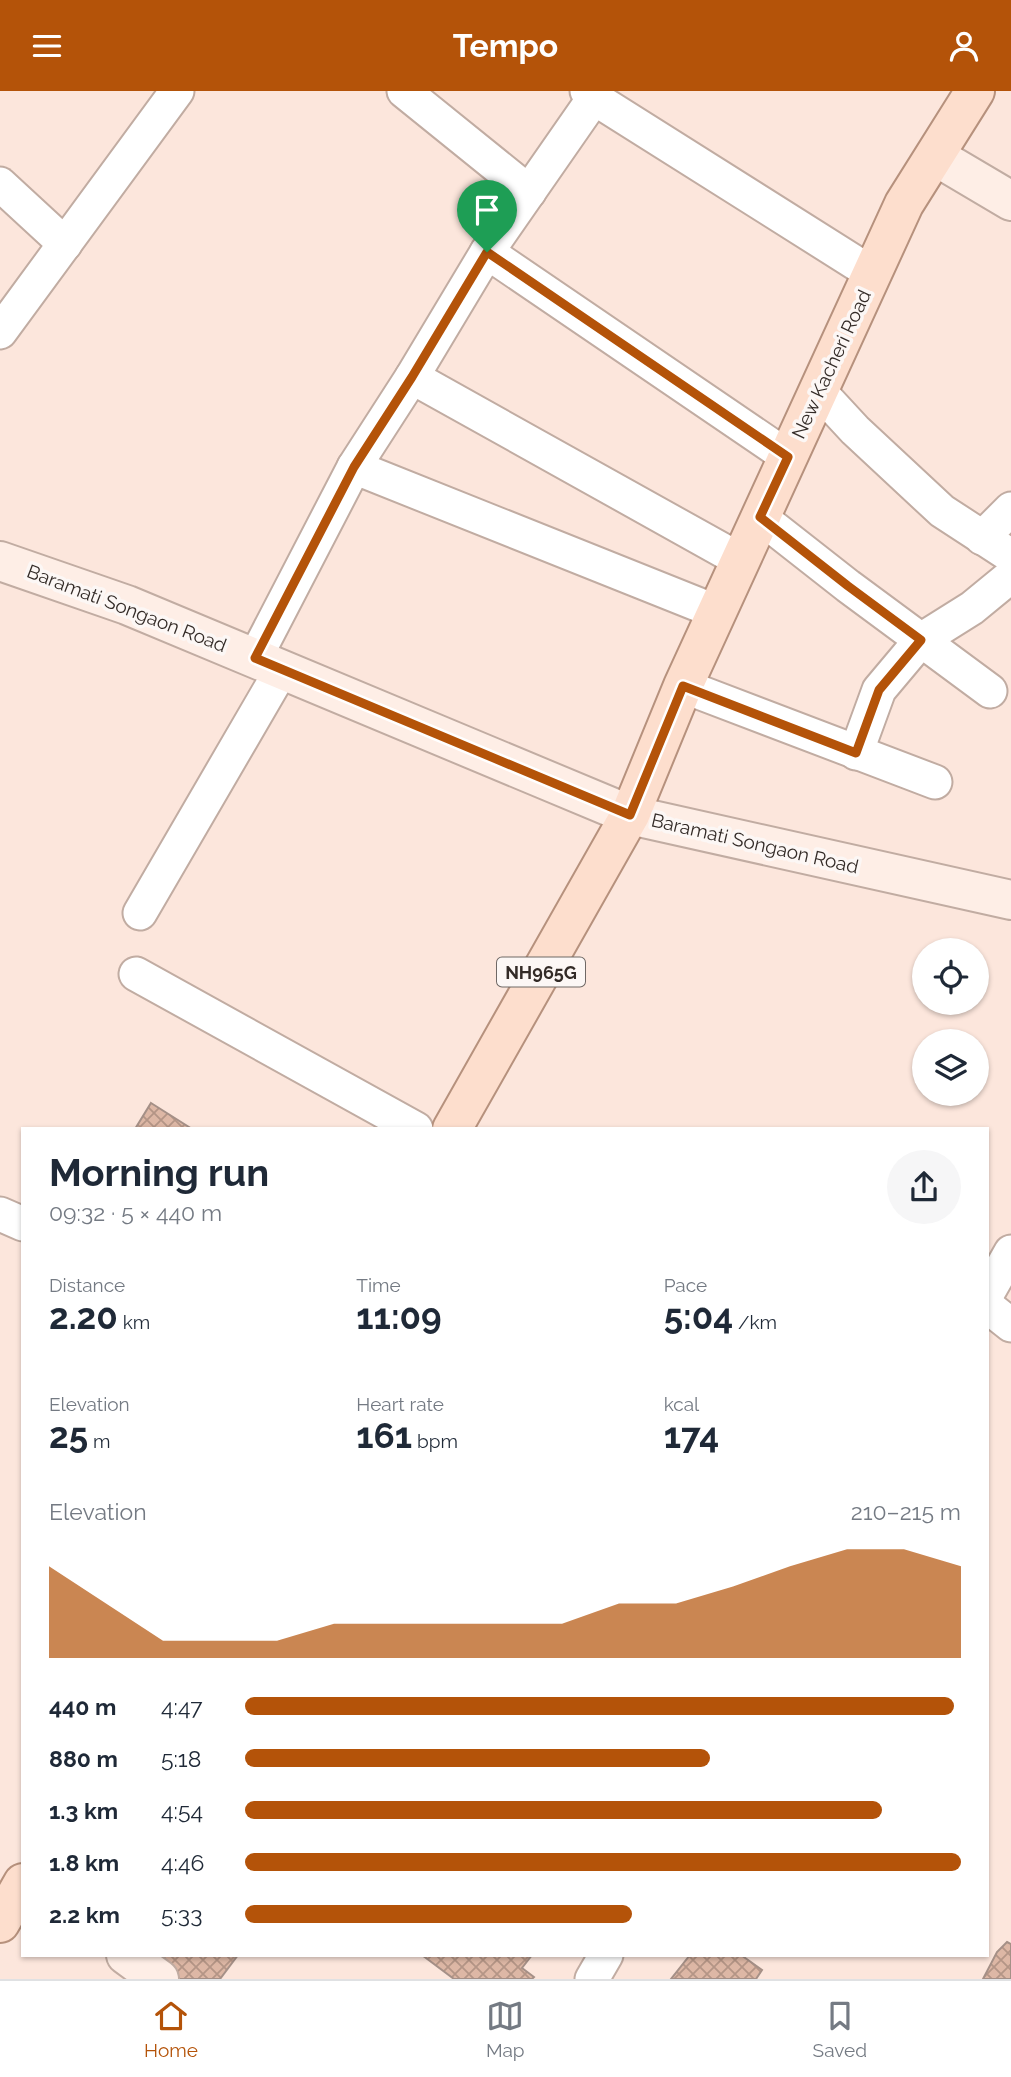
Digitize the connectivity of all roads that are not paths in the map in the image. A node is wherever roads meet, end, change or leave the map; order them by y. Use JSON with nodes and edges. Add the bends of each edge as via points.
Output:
{"nodes":[{"id":1,"x":177,"y":91,"type":"edge"},
{"id":2,"x":404,"y":91,"type":"edge"},
{"id":3,"x":975,"y":91,"type":"edge"},
{"id":4,"x":590,"y":95,"type":"edge"},
{"id":5,"x":935,"y":156,"type":"junction"},
{"id":6,"x":0,"y":184,"type":"edge"},
{"id":7,"x":529,"y":192,"type":"junction"},
{"id":8,"x":1011,"y":201,"type":"edge"},
{"id":9,"x":65,"y":244,"type":"junction"},
{"id":10,"x":487,"y":252,"type":"junction"},
{"id":11,"x":873,"y":274,"type":"junction"},
{"id":12,"x":0,"y":332,"type":"edge"},
{"id":13,"x":412,"y":377,"type":"junction"},
{"id":14,"x":818,"y":390,"type":"junction"},
{"id":15,"x":788,"y":457,"type":"junction"},
{"id":16,"x":354,"y":467,"type":"junction"},
{"id":17,"x":1011,"y":509,"type":"edge"},
{"id":18,"x":760,"y":517,"type":"junction"},
{"id":19,"x":982,"y":538,"type":"junction"},
{"id":20,"x":1011,"y":556,"type":"edge"},
{"id":21,"x":740,"y":560,"type":"junction"},
{"id":22,"x":0,"y":561,"type":"edge"},
{"id":23,"x":1011,"y":576,"type":"edge"},
{"id":24,"x":717,"y":612,"type":"junction"},
{"id":25,"x":921,"y":640,"type":"junction"},
{"id":26,"x":268,"y":664,"type":"junction"},
{"id":27,"x":683,"y":686,"type":"junction"},
{"id":28,"x":990,"y":691,"type":"dead end"},
{"id":29,"x":856,"y":753,"type":"junction"},
{"id":30,"x":935,"y":782,"type":"dead end"},
{"id":31,"x":630,"y":815,"type":"junction"},
{"id":32,"x":1011,"y":900,"type":"edge"},
{"id":33,"x":140,"y":912,"type":"dead end"},
{"id":34,"x":136,"y":974,"type":"dead end"},
{"id":35,"x":412,"y":1127,"type":"edge"},
{"id":36,"x":453,"y":1127,"type":"edge"},
{"id":37,"x":0,"y":1214,"type":"edge"},
{"id":38,"x":21,"y":1223,"type":"edge"},
{"id":39,"x":1011,"y":1252,"type":"edge"},
{"id":40,"x":989,"y":1289,"type":"edge"},
{"id":41,"x":989,"y":1292,"type":"edge"},
{"id":42,"x":1011,"y":1325,"type":"edge"},
{"id":43,"x":21,"y":1886,"type":"edge"},
{"id":44,"x":0,"y":1923,"type":"edge"},
{"id":45,"x":129,"y":1957,"type":"edge"},
{"id":46,"x":605,"y":1957,"type":"edge"},
{"id":47,"x":159,"y":1979,"type":"edge"},
{"id":48,"x":593,"y":1979,"type":"edge"}],
"edges":[{"from":1,"to":9,"type":"street"},
{"from":2,"to":7,"type":"street"},
{"from":3,"to":5,"type":"main road","name":"New Kacheri Road","number":"NH965G"},
{"from":4,"to":7,"type":"street"},
{"from":4,"to":11,"type":"street"},
{"from":5,"to":8,"type":"main road"},
{"from":5,"to":11,"type":"main road","name":"New Kacheri Road","number":"NH965G","via":[[904,204]]},
{"from":6,"to":9,"type":"street"},
{"from":7,"to":10,"type":"street"},
{"from":9,"to":12,"type":"street"},
{"from":10,"to":13,"type":"street"},
{"from":10,"to":15,"type":"street"},
{"from":11,"to":14,"type":"main road","name":"New Kacheri Road","number":"NH965G"},
{"from":13,"to":16,"type":"street"},
{"from":13,"to":21,"type":"street"},
{"from":14,"to":15,"type":"main road","name":"New Kacheri Road","number":"NH965G"},
{"from":14,"to":19,"type":"street","via":[[942,511]]},
{"from":15,"to":18,"type":"main road","name":"New Kacheri Road","number":"NH965G"},
{"from":16,"to":24,"type":"street"},
{"from":16,"to":26,"type":"street"},
{"from":17,"to":19,"type":"street"},
{"from":18,"to":21,"type":"main road","name":"New Kacheri Road","number":"NH965G"},
{"from":18,"to":25,"type":"street"},
{"from":19,"to":20,"type":"street"},
{"from":21,"to":24,"type":"main road","name":"New Kacheri Road","number":"NH965G"},
{"from":22,"to":26,"type":"main road","name":"Baramati Songaon Road","via":[[127,605]]},
{"from":23,"to":25,"type":"street"},
{"from":24,"to":27,"type":"main road","name":"New Kacheri Road","number":"NH965G"},
{"from":25,"to":28,"type":"street"},
{"from":25,"to":29,"type":"street","via":[[879,690]]},
{"from":26,"to":31,"type":"main road","name":"Baramati Songaon Road"},
{"from":26,"to":33,"type":"street"},
{"from":27,"to":29,"type":"street"},
{"from":27,"to":31,"type":"main road","name":"New Kacheri Road","number":"NH965G"},
{"from":29,"to":30,"type":"street"},
{"from":31,"to":32,"type":"main road","name":"Baramati Songaon Road"},
{"from":31,"to":36,"type":"main road","name":"New Kacheri Road","number":"NH965G"},
{"from":34,"to":35,"type":"street"},
{"from":37,"to":38,"type":"street"},
{"from":39,"to":40,"type":"street"},
{"from":41,"to":42,"type":"street"},
{"from":43,"to":44,"type":"main road"},
{"from":45,"to":47,"type":"main road"},
{"from":46,"to":48,"type":"street"}]}
